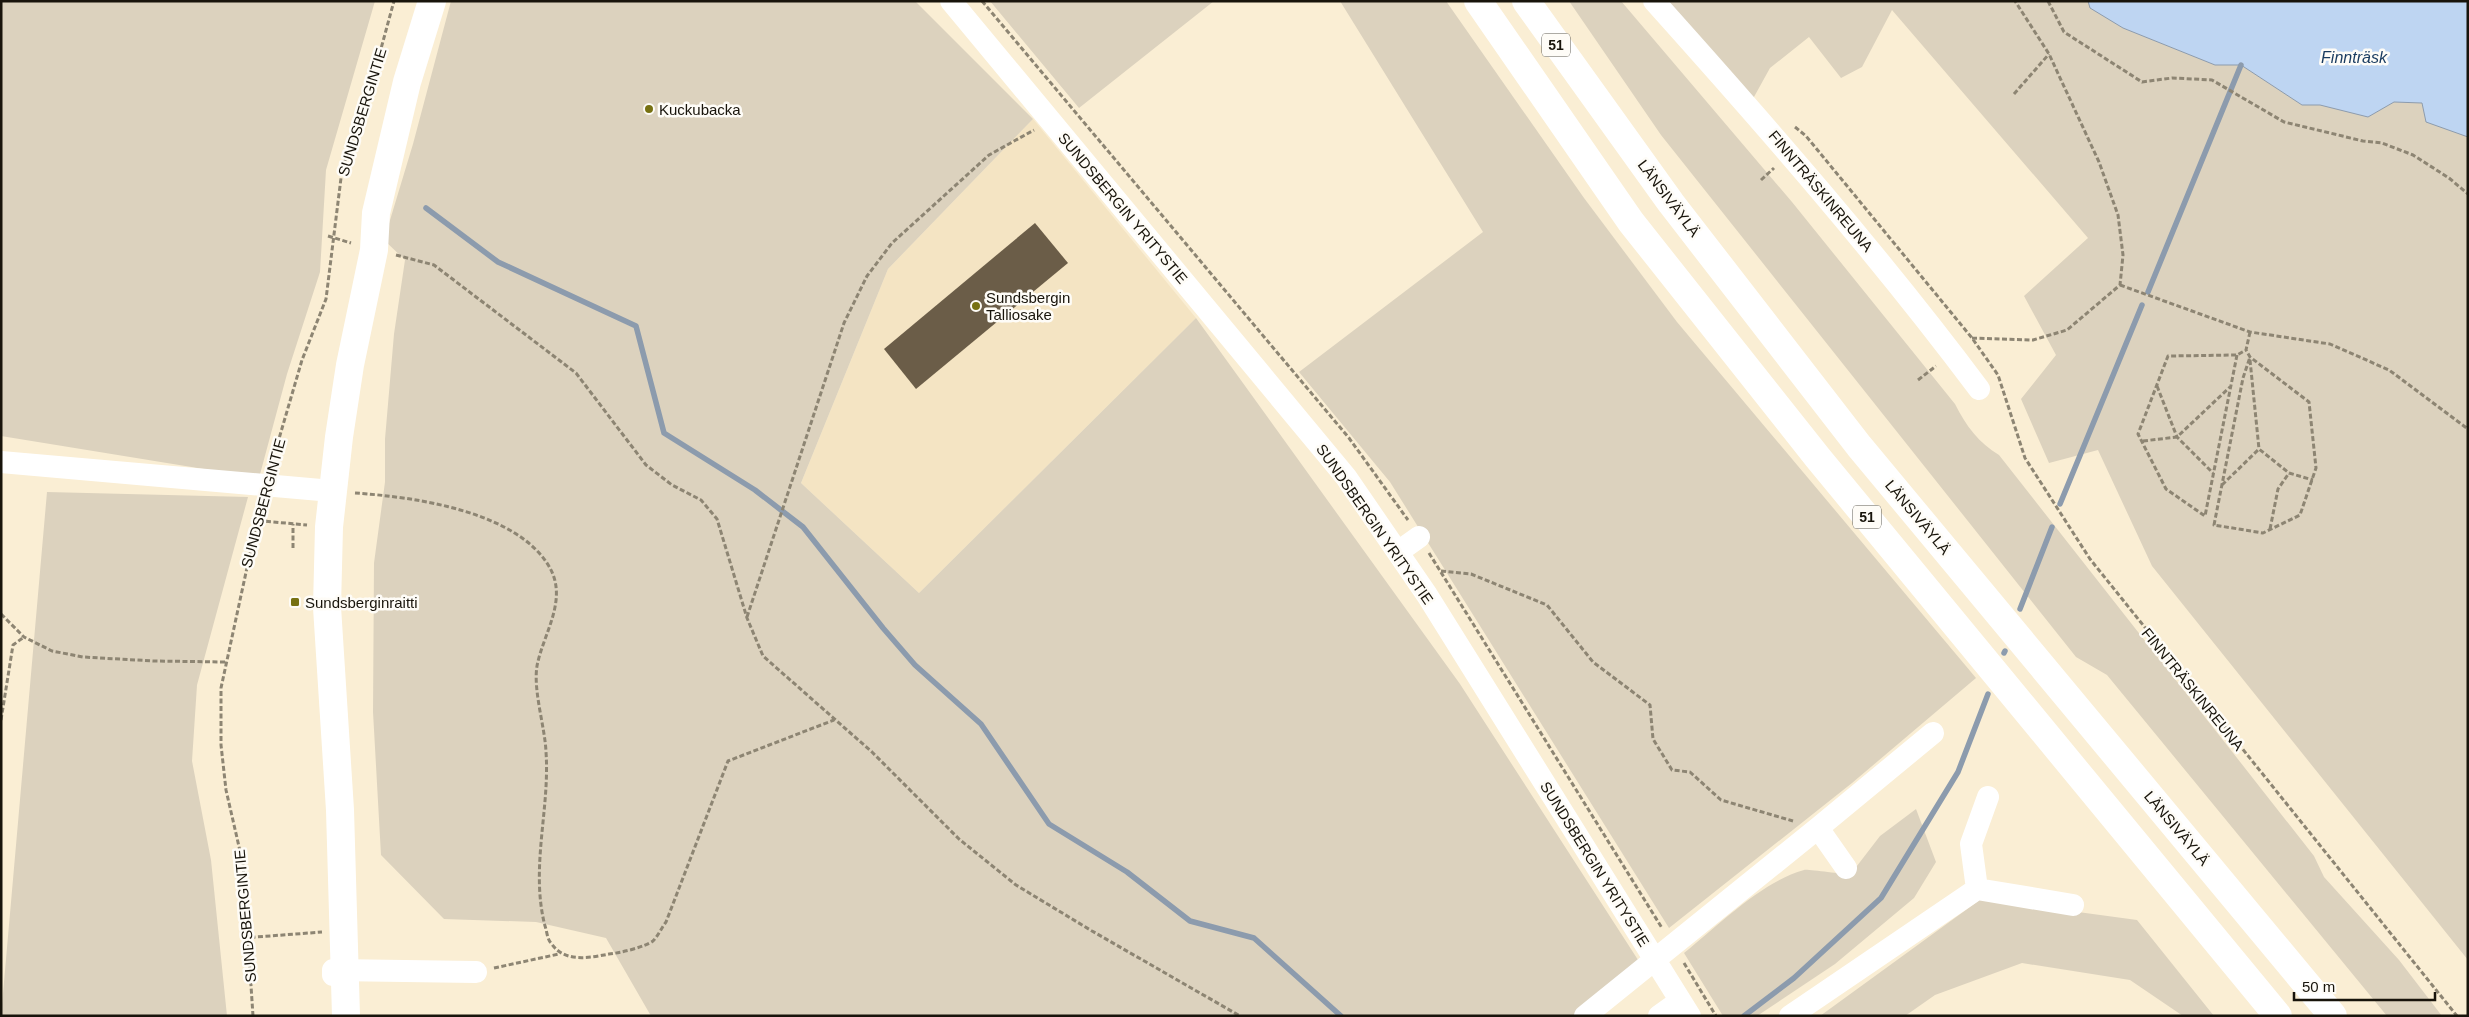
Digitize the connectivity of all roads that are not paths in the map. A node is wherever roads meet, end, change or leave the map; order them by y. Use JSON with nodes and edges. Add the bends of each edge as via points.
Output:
{"nodes":[{"id":1,"x":418,"y":1,"type":"edge"},
{"id":2,"x":432,"y":1,"type":"edge"},
{"id":3,"x":951,"y":1,"type":"edge"},
{"id":4,"x":1478,"y":1,"type":"edge"},
{"id":5,"x":1526,"y":1,"type":"edge"},
{"id":6,"x":1654,"y":1,"type":"edge"},
{"id":7,"x":407,"y":82,"type":"junction"},
{"id":8,"x":1979,"y":389,"type":"dead end"},
{"id":9,"x":1,"y":462,"type":"edge"},
{"id":10,"x":325,"y":490,"type":"junction"},
{"id":11,"x":1419,"y":537,"type":"dead end"},
{"id":12,"x":1398,"y":552,"type":"junction"},
{"id":13,"x":1933,"y":733,"type":"dead end"},
{"id":14,"x":1988,"y":796,"type":"dead end"},
{"id":15,"x":1818,"y":828,"type":"junction"},
{"id":16,"x":1846,"y":868,"type":"dead end"},
{"id":17,"x":1978,"y":889,"type":"junction"},
{"id":18,"x":2073,"y":905,"type":"dead end"},
{"id":19,"x":1655,"y":960,"type":"junction"},
{"id":20,"x":340,"y":970,"type":"junction"},
{"id":21,"x":476,"y":972,"type":"road end"},
{"id":22,"x":1685,"y":1008,"type":"edge"},
{"id":23,"x":333,"y":1016,"type":"edge"},
{"id":24,"x":346,"y":1016,"type":"edge"},
{"id":25,"x":1585,"y":1016,"type":"edge"},
{"id":26,"x":1659,"y":1016,"type":"edge"},
{"id":27,"x":1790,"y":1016,"type":"edge"},
{"id":28,"x":2278,"y":1016,"type":"edge"},
{"id":29,"x":2332,"y":1016,"type":"edge"}],
"edges":[{"from":1,"to":7,"type":"main road","name":"SUNDSBERGINTIE"},
{"from":2,"to":7,"type":"main road","name":"SUNDSBERGINTIE"},
{"from":3,"to":12,"type":"street","name":"SUNDSBERGIN YRITYSTIE","via":[[1340,469]]},
{"from":4,"to":28,"type":"main road","number":"51","via":[[1631,222],[1818,458]]},
{"from":5,"to":29,"type":"main road","name":"LÄNSIVÄYLÄ","number":"51","via":[[1672,203],[1859,446]]},
{"from":6,"to":8,"type":"street","name":"FINNTRÄSKINREUNA","via":[[1775,135],[1932,325]]},
{"from":7,"to":10,"type":"main road","name":"SUNDSBERGINTIE","via":[[376,213],[374,250]]},
{"from":9,"to":10,"type":"street"},
{"from":10,"to":20,"type":"main road","name":"SUNDSBERGINTIE","via":[[327,607],[340,820]]},
{"from":10,"to":20,"type":"main road","name":"SUNDSBERGINTIE","via":[[313,602],[331,931]]},
{"from":11,"to":12,"type":"street"},
{"from":12,"to":19,"type":"street","name":"SUNDSBERGIN YRITYSTIE"},
{"from":13,"to":15,"type":"street"},
{"from":14,"to":17,"type":"street","via":[[1971,844]]},
{"from":15,"to":16,"type":"street"},
{"from":15,"to":19,"type":"street"},
{"from":17,"to":18,"type":"street"},
{"from":17,"to":27,"type":"street"},
{"from":19,"to":22,"type":"street","name":"SUNDSBERGIN YRITYSTIE"},
{"from":19,"to":25,"type":"street"},
{"from":20,"to":21,"type":"street"},
{"from":20,"to":23,"type":"street","name":"SUNDSBERGINTIE"},
{"from":20,"to":24,"type":"main road","name":"SUNDSBERGINTIE"},
{"from":22,"to":26,"type":"street"}]}
